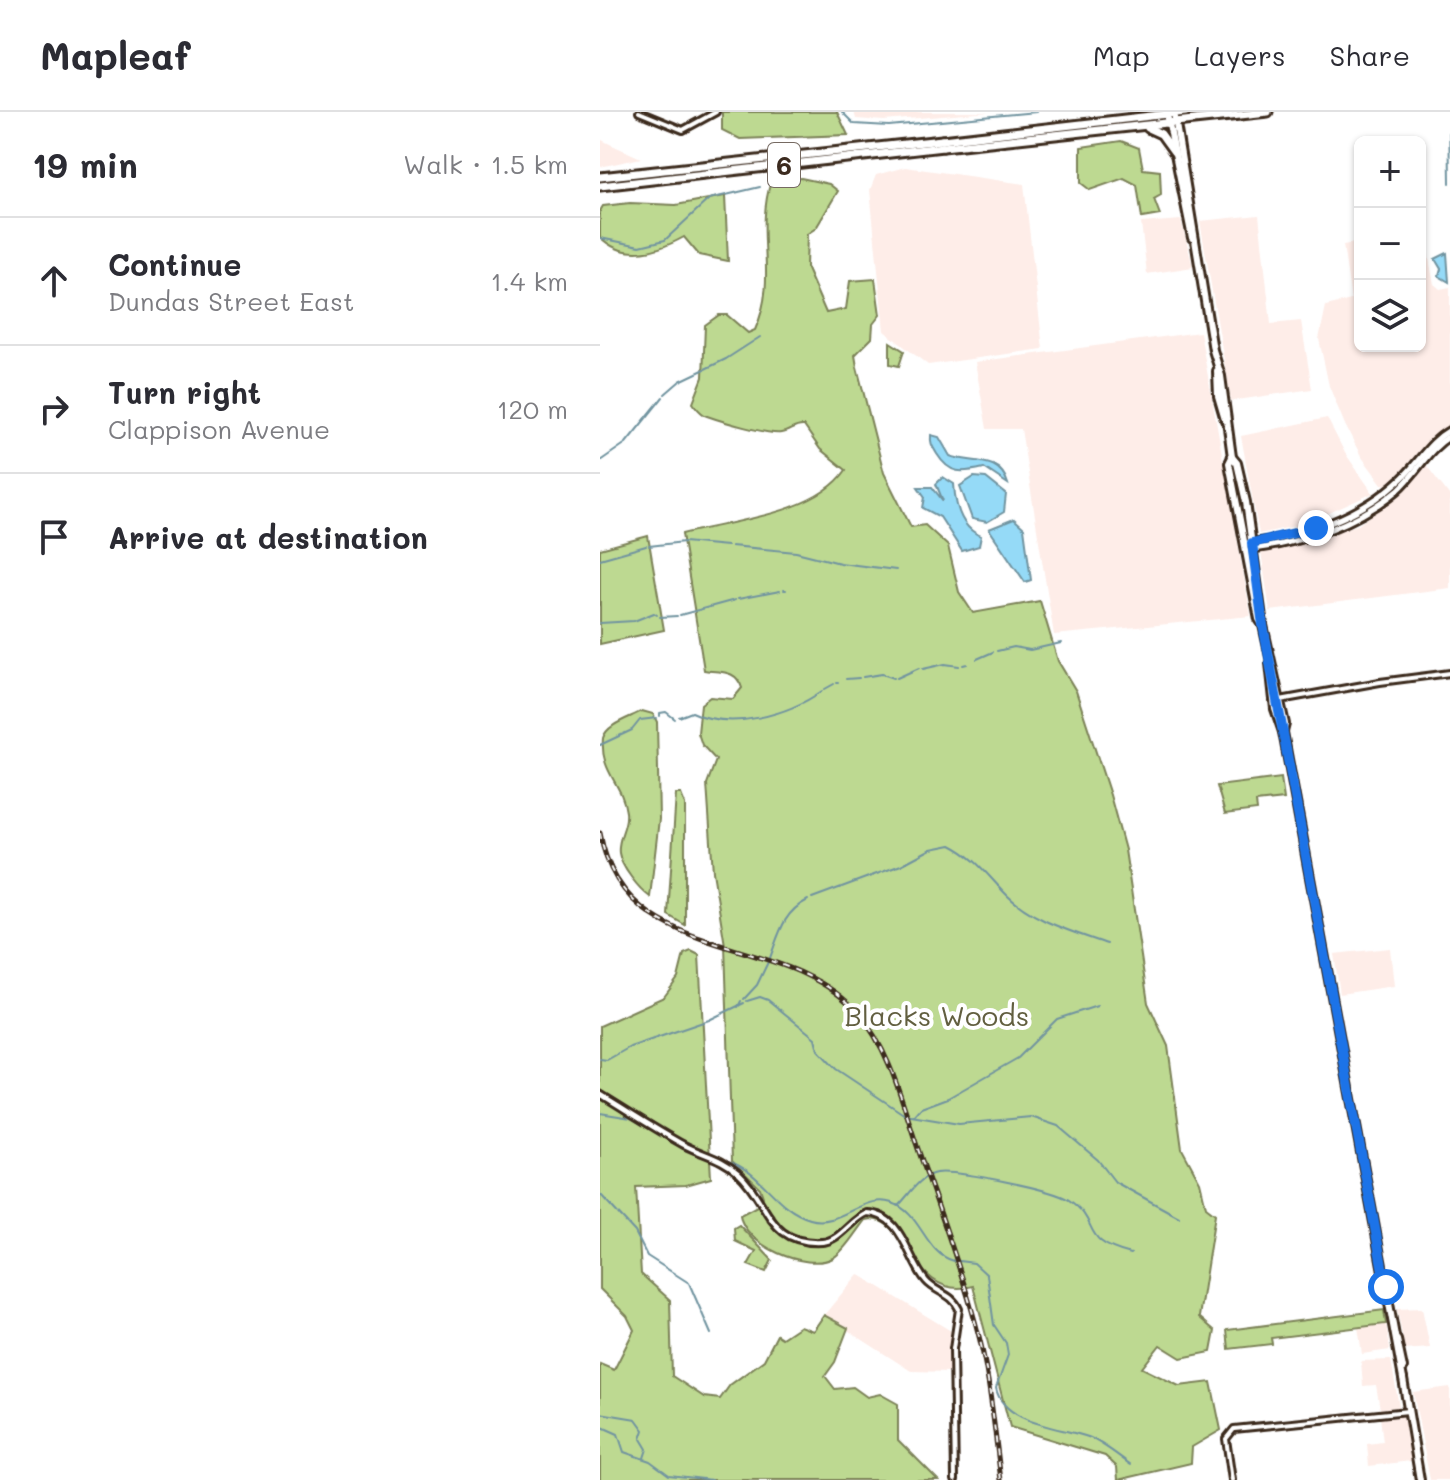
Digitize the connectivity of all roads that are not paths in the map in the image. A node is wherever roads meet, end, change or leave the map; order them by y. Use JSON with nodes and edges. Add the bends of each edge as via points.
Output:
{"nodes":[{"id":1,"x":639,"y":112,"type":"edge"},
{"id":2,"x":716,"y":112,"type":"edge"},
{"id":3,"x":1186,"y":112,"type":"edge"},
{"id":4,"x":1268,"y":112,"type":"edge"},
{"id":5,"x":1171,"y":113,"type":"edge"},
{"id":6,"x":1173,"y":124,"type":"junction"},
{"id":7,"x":1142,"y":127,"type":"junction"},
{"id":8,"x":942,"y":143,"type":"junction"},
{"id":9,"x":1174,"y":152,"type":"junction"},
{"id":10,"x":600,"y":177,"type":"edge"},
{"id":11,"x":600,"y":186,"type":"edge"},
{"id":12,"x":1193,"y":239,"type":"junction"},
{"id":13,"x":1447,"y":434,"type":"edge"},
{"id":14,"x":1232,"y":457,"type":"junction"},
{"id":15,"x":1244,"y":544,"type":"junction"},
{"id":16,"x":1253,"y":546,"type":"junction"},
{"id":17,"x":1263,"y":625,"type":"junction"},
{"id":18,"x":1450,"y":673,"type":"edge"},
{"id":19,"x":1277,"y":701,"type":"junction"},
{"id":20,"x":600,"y":1094,"type":"edge"},
{"id":21,"x":1409,"y":1411,"type":"junction"},
{"id":22,"x":955,"y":1480,"type":"edge"},
{"id":23,"x":1232,"y":1480,"type":"edge"},
{"id":24,"x":1420,"y":1480,"type":"edge"}],
"edges":[{"from":1,"to":2,"type":"street","via":[[683,130]]},
{"from":3,"to":5,"type":"highway","number":"6"},
{"from":4,"to":6,"type":"highway","number":"6"},
{"from":5,"to":6,"type":"main road"},
{"from":5,"to":8,"type":"highway","number":"6"},
{"from":6,"to":7,"type":"highway","number":"6"},
{"from":6,"to":9,"type":"main road"},
{"from":6,"to":12,"type":"main road"},
{"from":7,"to":8,"type":"highway","number":"6"},
{"from":7,"to":9,"type":"highway","via":[[1159,132]]},
{"from":8,"to":10,"type":"highway","number":"6"},
{"from":8,"to":11,"type":"highway","number":"6"},
{"from":9,"to":12,"type":"main road"},
{"from":12,"to":14,"type":"main road"},
{"from":13,"to":16,"type":"main road","via":[[1398,489],[1360,515],[1327,530]]},
{"from":14,"to":15,"type":"main road"},
{"from":14,"to":16,"type":"main road"},
{"from":15,"to":16,"type":"main road"},
{"from":15,"to":17,"type":"main road"},
{"from":16,"to":17,"type":"main road"},
{"from":17,"to":19,"type":"main road"},
{"from":18,"to":19,"type":"street"},
{"from":19,"to":21,"type":"main road"},
{"from":20,"to":22,"type":"street","via":[[736,1170],[781,1232],[830,1241],[867,1213],[877,1213],[892,1224],[925,1280],[950,1296],[959,1309],[953,1349]]},
{"from":21,"to":23,"type":"street","via":[[1234,1429],[1226,1439]]},
{"from":21,"to":24,"type":"main road"}]}
